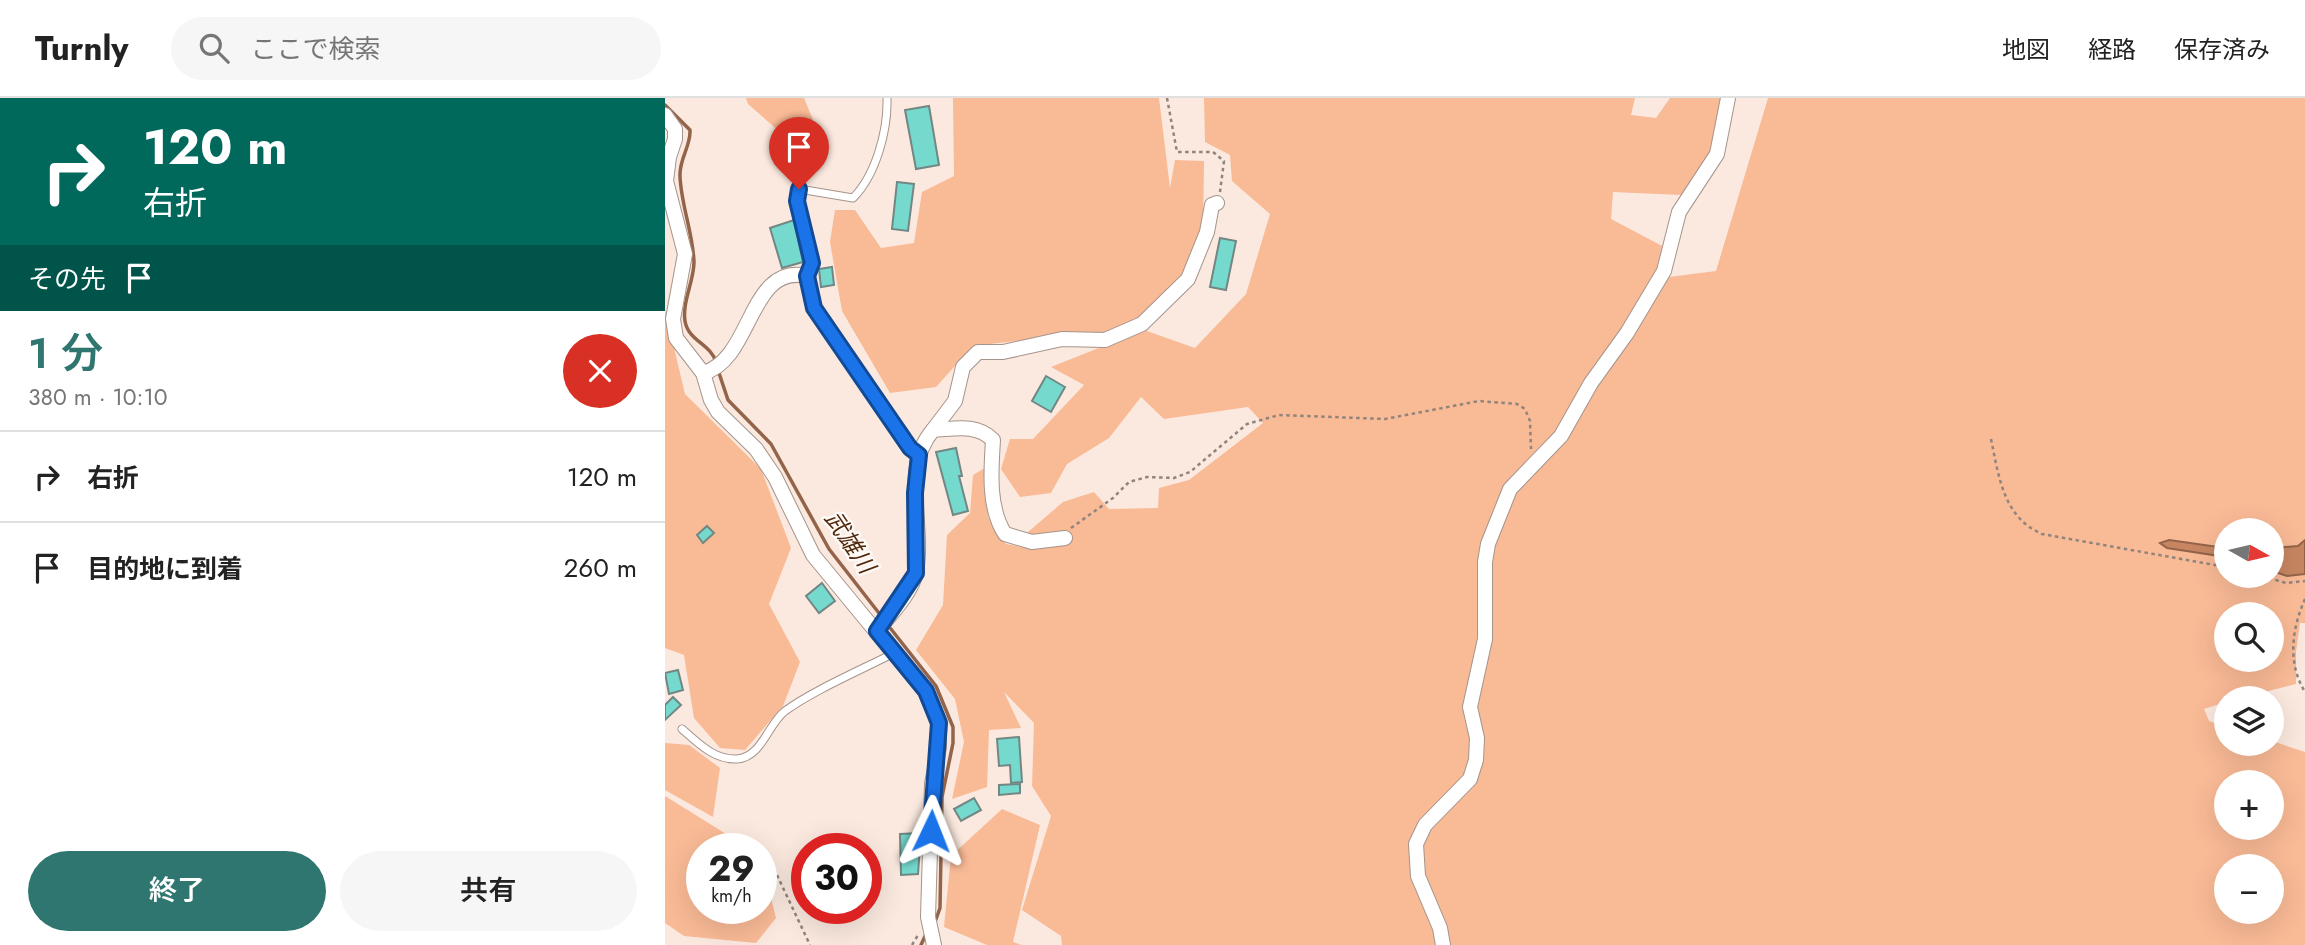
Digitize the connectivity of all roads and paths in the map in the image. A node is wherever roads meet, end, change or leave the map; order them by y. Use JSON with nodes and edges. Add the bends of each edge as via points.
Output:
{"nodes":[{"id":1,"x":887,"y":98,"type":"edge"},
{"id":2,"x":1167,"y":98,"type":"edge"},
{"id":3,"x":1728,"y":98,"type":"edge"},
{"id":4,"x":665,"y":115,"type":"edge"},
{"id":5,"x":1217,"y":203,"type":"joint"},
{"id":6,"x":807,"y":276,"type":"junction"},
{"id":7,"x":708,"y":371,"type":"junction"},
{"id":8,"x":933,"y":430,"type":"junction"},
{"id":9,"x":1991,"y":439,"type":"dead end"},
{"id":10,"x":919,"y":455,"type":"junction"},
{"id":11,"x":1528,"y":469,"type":"junction"},
{"id":12,"x":1065,"y":538,"type":"joint"},
{"id":13,"x":2214,"y":564,"type":"edge"},
{"id":14,"x":2305,"y":580,"type":"edge"},
{"id":15,"x":2284,"y":582,"type":"edge"},
{"id":16,"x":2305,"y":599,"type":"edge"},
{"id":17,"x":877,"y":631,"type":"junction"},
{"id":18,"x":895,"y":652,"type":"junction"},
{"id":19,"x":2305,"y":692,"type":"edge"},
{"id":20,"x":682,"y":729,"type":"dead end"},
{"id":21,"x":777,"y":875,"type":"dead end"},
{"id":22,"x":934,"y":942,"type":"edge"},
{"id":23,"x":810,"y":945,"type":"edge"},
{"id":24,"x":1443,"y":945,"type":"edge"}],
"edges":[{"from":1,"to":6,"type":"lane","via":[[888,124],[862,189],[853,198],[799,189],[797,201],[812,263]]},
{"from":2,"to":5,"type":"path","via":[[1177,152],[1213,152],[1224,161]]},
{"from":3,"to":11,"type":"street","via":[[1717,154],[1679,212],[1664,271],[1561,436]]},
{"from":4,"to":7,"type":"street","via":[[675,129],[666,181],[685,254],[674,328],[676,338]]},
{"from":5,"to":8,"type":"street","via":[[1212,205],[1207,232],[1188,279],[1142,324],[1105,340],[1062,339],[1003,352],[978,352],[963,367],[955,401]]},
{"from":6,"to":7,"type":"street","via":[[776,279],[726,358]]},
{"from":6,"to":10,"type":"street","via":[[814,308]]},
{"from":7,"to":17,"type":"street","via":[[711,400],[718,412],[755,449],[775,477],[813,555]]},
{"from":8,"to":10,"type":"street"},
{"from":8,"to":12,"type":"street","via":[[972,428],[993,440],[993,505],[1005,534],[1032,542]]},
{"from":9,"to":13,"type":"path","via":[[2004,499],[2028,528]]},
{"from":10,"to":17,"type":"street","via":[[916,573]]},
{"from":11,"to":12,"type":"path","via":[[1530,421],[1517,404],[1479,401],[1385,419],[1279,415],[1247,424],[1189,472],[1129,482],[1072,525]]},
{"from":11,"to":24,"type":"street","via":[[1510,489],[1488,544],[1485,639],[1470,707],[1476,760],[1470,779],[1425,825],[1416,844],[1418,876]]},
{"from":14,"to":15,"type":"path"},
{"from":16,"to":19,"type":"path","via":[[2296,619],[2292,654]]},
{"from":17,"to":18,"type":"street"},
{"from":18,"to":20,"type":"lane","via":[[784,712],[745,757],[712,754]]},
{"from":18,"to":22,"type":"street","via":[[926,691],[939,723],[932,784],[928,917]]},
{"from":21,"to":23,"type":"path"}]}
